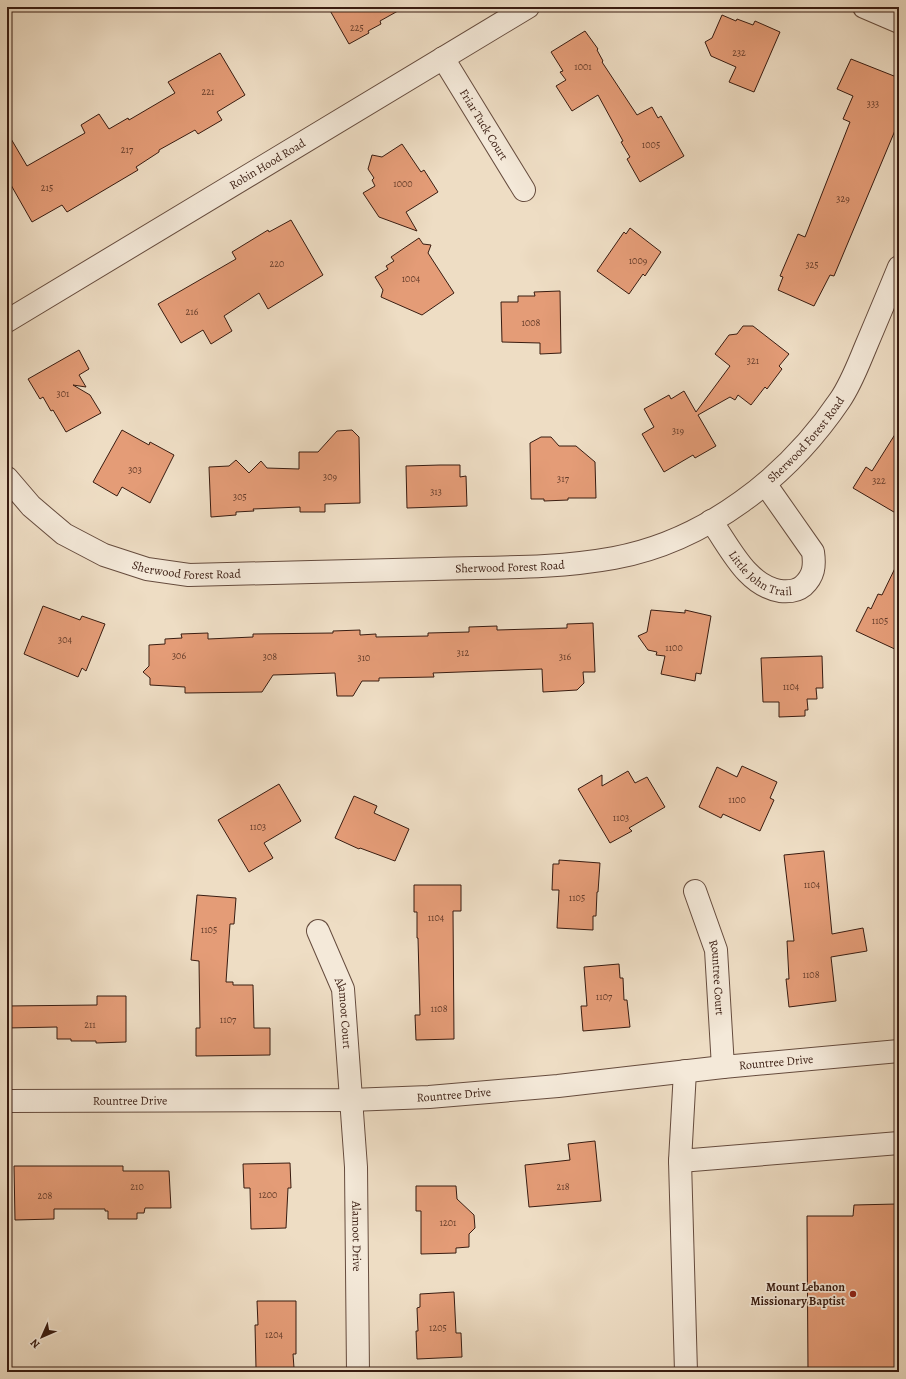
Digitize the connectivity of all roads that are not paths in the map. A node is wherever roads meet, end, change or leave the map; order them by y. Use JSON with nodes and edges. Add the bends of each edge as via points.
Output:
{"nodes":[{"id":1,"x":528,"y":7,"type":"edge"},
{"id":2,"x":864,"y":7,"type":"edge"},
{"id":3,"x":899,"y":22,"type":"edge"},
{"id":4,"x":443,"y":58,"type":"junction"},
{"id":5,"x":524,"y":190,"type":"dead end"},
{"id":6,"x":899,"y":267,"type":"edge"},
{"id":7,"x":7,"y":321,"type":"edge"},
{"id":8,"x":7,"y":478,"type":"edge"},
{"id":9,"x":766,"y":484,"type":"junction"},
{"id":10,"x":711,"y":521,"type":"junction"},
{"id":11,"x":695,"y":891,"type":"dead end"},
{"id":12,"x":318,"y":931,"type":"dead end"},
{"id":13,"x":899,"y":1051,"type":"edge"},
{"id":14,"x":723,"y":1067,"type":"junction"},
{"id":15,"x":684,"y":1071,"type":"junction"},
{"id":16,"x":350,"y":1100,"type":"junction"},
{"id":17,"x":7,"y":1101,"type":"edge"},
{"id":18,"x":899,"y":1143,"type":"edge"},
{"id":19,"x":680,"y":1161,"type":"junction"},
{"id":20,"x":358,"y":1372,"type":"edge"},
{"id":21,"x":686,"y":1372,"type":"edge"}],
"edges":[{"from":1,"to":4,"type":"street","name":"Robin Hood Road"},
{"from":2,"to":3,"type":"street"},
{"from":4,"to":5,"type":"street","name":"Friar Tuck Court"},
{"from":4,"to":7,"type":"street","name":"Robin Hood Road"},
{"from":6,"to":9,"type":"street","name":"Sherwood Forest Road","via":[[841,399],[824,423]]},
{"from":8,"to":10,"type":"street","name":"Sherwood Forest Road","via":[[31,506],[64,534],[104,555],[147,569],[190,575],[536,567],[579,563],[615,558],[654,548],[701,528]]},
{"from":9,"to":10,"type":"street","name":"Sherwood Forest Road"},
{"from":9,"to":10,"type":"street","name":"Little John Trail","via":[[813,552],[815,564],[810,580],[798,590],[786,592],[768,589],[751,578]]},
{"from":11,"to":14,"type":"street","name":"Rountree Court","via":[[716,950]]},
{"from":12,"to":16,"type":"street","name":"Alamoot Court","via":[[343,989]]},
{"from":13,"to":14,"type":"street","name":"Rountree Drive"},
{"from":14,"to":15,"type":"street","name":"Rountree Drive"},
{"from":15,"to":16,"type":"street","name":"Rountree Drive","via":[[444,1096]]},
{"from":15,"to":19,"type":"street"},
{"from":16,"to":17,"type":"street","name":"Rountree Drive"},
{"from":16,"to":20,"type":"street","name":"Alamoot Drive","via":[[356,1167]]},
{"from":18,"to":19,"type":"street"},
{"from":19,"to":21,"type":"street"}]}
